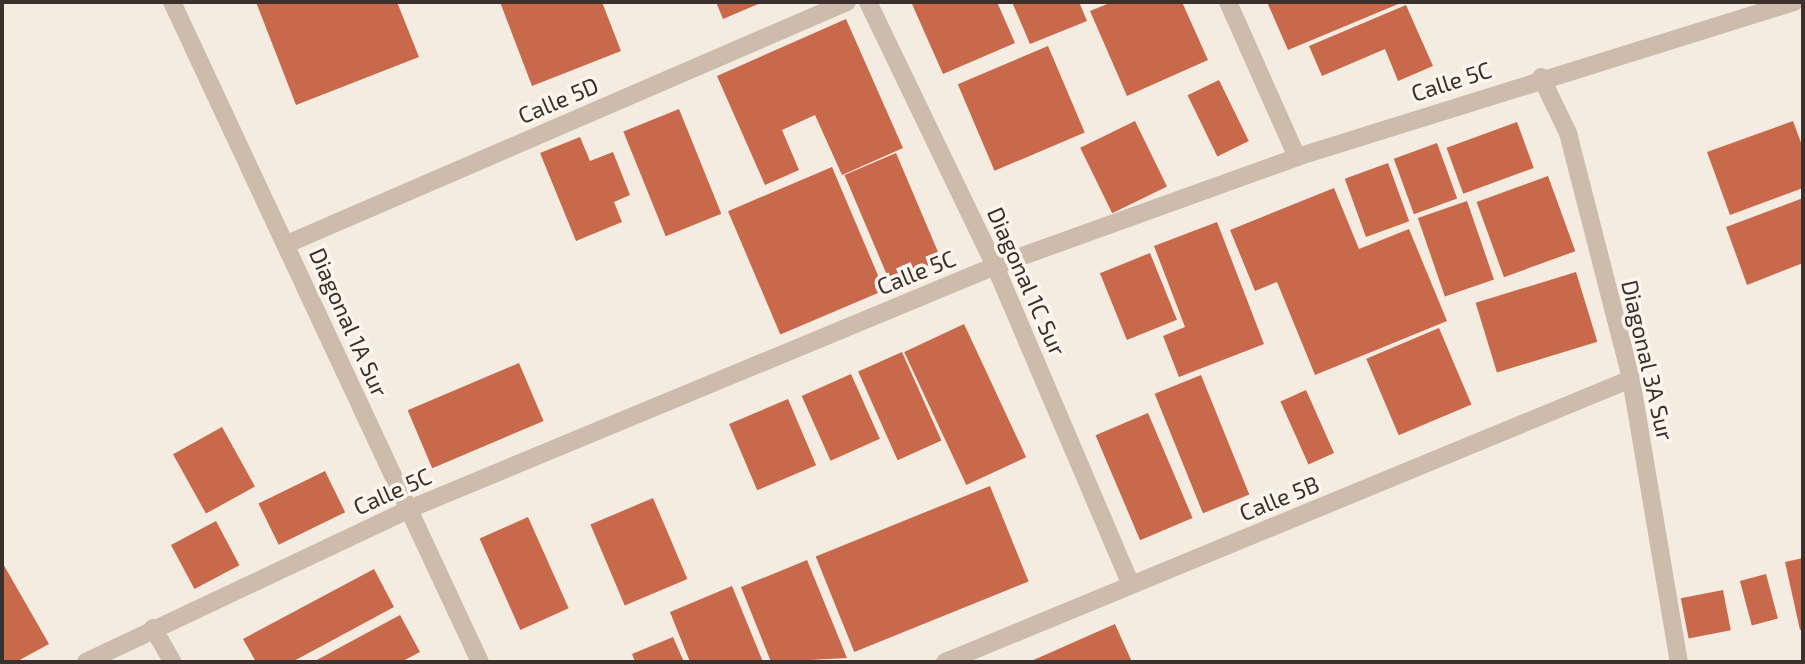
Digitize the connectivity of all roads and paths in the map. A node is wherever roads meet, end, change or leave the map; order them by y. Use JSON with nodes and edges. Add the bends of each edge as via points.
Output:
{"nodes":[{"id":1,"x":172,"y":2,"type":"edge"},
{"id":2,"x":848,"y":2,"type":"edge"},
{"id":3,"x":868,"y":2,"type":"edge"},
{"id":4,"x":1228,"y":2,"type":"edge"},
{"id":5,"x":1794,"y":2,"type":"edge"},
{"id":6,"x":1541,"y":77,"type":"junction"},
{"id":7,"x":1297,"y":158,"type":"junction"},
{"id":8,"x":287,"y":244,"type":"junction"},
{"id":9,"x":995,"y":266,"type":"junction"},
{"id":10,"x":1631,"y":379,"type":"junction"},
{"id":11,"x":407,"y":510,"type":"junction"},
{"id":12,"x":1131,"y":585,"type":"junction"},
{"id":13,"x":153,"y":628,"type":"junction"},
{"id":14,"x":86,"y":662,"type":"edge"},
{"id":15,"x":173,"y":662,"type":"edge"},
{"id":16,"x":480,"y":662,"type":"edge"},
{"id":17,"x":946,"y":662,"type":"edge"},
{"id":18,"x":1679,"y":662,"type":"edge"}],
"edges":[{"from":1,"to":8,"type":"street","name":"Diagonal 1A Sur"},
{"from":2,"to":8,"type":"street","name":"Calle 5D"},
{"from":3,"to":9,"type":"street","name":"Diagonal 1C Sur"},
{"from":4,"to":7,"type":"street"},
{"from":5,"to":6,"type":"street","name":"Calle 5C"},
{"from":6,"to":7,"type":"street","name":"Calle 5C"},
{"from":6,"to":10,"type":"street","name":"Diagonal 3A Sur","via":[[1568,133]]},
{"from":7,"to":9,"type":"street","name":"Calle 5C"},
{"from":8,"to":11,"type":"street","name":"Diagonal 1A Sur"},
{"from":9,"to":11,"type":"street","name":"Calle 5C"},
{"from":9,"to":12,"type":"street","name":"Diagonal 1C Sur"},
{"from":10,"to":12,"type":"street","name":"Calle 5B"},
{"from":10,"to":18,"type":"street","name":"Diagonal 3A Sur"},
{"from":11,"to":13,"type":"street","name":"Calle 5C"},
{"from":11,"to":16,"type":"street","name":"Diagonal 1A Sur"},
{"from":12,"to":17,"type":"street","name":"Calle 5B"},
{"from":13,"to":14,"type":"street","name":"Calle 5C"},
{"from":13,"to":15,"type":"street"}]}
